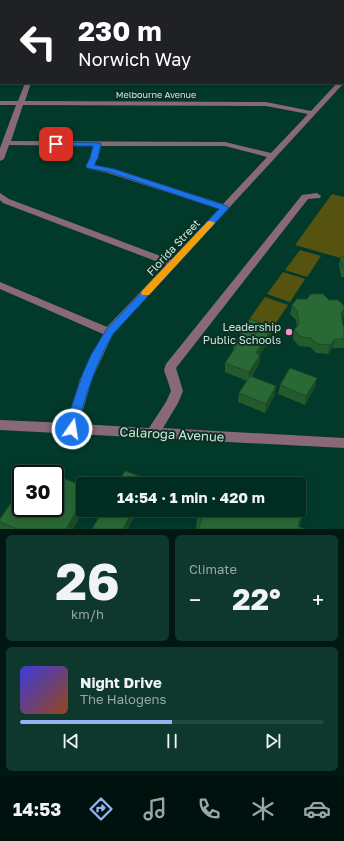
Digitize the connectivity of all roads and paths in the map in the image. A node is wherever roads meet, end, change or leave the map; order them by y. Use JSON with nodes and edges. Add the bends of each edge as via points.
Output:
{"nodes":[{"id":1,"x":0,"y":0,"type":"edge"},
{"id":2,"x":14,"y":0,"type":"edge"},
{"id":3,"x":28,"y":84,"type":"edge"},
{"id":4,"x":340,"y":84,"type":"edge"},
{"id":5,"x":0,"y":103,"type":"edge"},
{"id":6,"x":21,"y":103,"type":"junction"},
{"id":7,"x":312,"y":113,"type":"junction"},
{"id":8,"x":6,"y":143,"type":"junction"},
{"id":9,"x":97,"y":144,"type":"junction"},
{"id":10,"x":273,"y":156,"type":"junction"},
{"id":11,"x":0,"y":159,"type":"edge"},
{"id":12,"x":0,"y":196,"type":"edge"},
{"id":13,"x":317,"y":196,"type":"dead end"},
{"id":14,"x":224,"y":208,"type":"junction"},
{"id":15,"x":173,"y":264,"type":"junction"},
{"id":16,"x":0,"y":285,"type":"edge"},
{"id":17,"x":109,"y":332,"type":"junction"},
{"id":18,"x":0,"y":425,"type":"edge"},
{"id":19,"x":72,"y":429,"type":"junction"},
{"id":20,"x":153,"y":433,"type":"junction"},
{"id":21,"x":344,"y":443,"type":"edge"}],
"edges":[{"from":1,"to":2,"type":"highway"},
{"from":3,"to":6,"type":"street"},
{"from":4,"to":7,"type":"street","name":"Florida Street"},
{"from":5,"to":6,"type":"street","name":"Melbourne Avenue"},
{"from":6,"to":7,"type":"street","name":"Melbourne Avenue","via":[[266,104]]},
{"from":6,"to":8,"type":"street"},
{"from":7,"to":10,"type":"street","name":"Florida Street"},
{"from":8,"to":9,"type":"street"},
{"from":8,"to":11,"type":"street"},
{"from":9,"to":10,"type":"street","via":[[225,144]]},
{"from":9,"to":14,"type":"street","via":[[90,166]]},
{"from":10,"to":14,"type":"street","name":"Florida Street"},
{"from":12,"to":15,"type":"street","via":[[6,201]]},
{"from":13,"to":20,"type":"street","via":[[305,197],[170,367],[177,392]]},
{"from":14,"to":15,"type":"street","name":"Florida Street"},
{"from":15,"to":17,"type":"street","name":"Florida Street"},
{"from":16,"to":17,"type":"street"},
{"from":17,"to":19,"type":"street","name":"Florida Street","via":[[88,373]]},
{"from":18,"to":19,"type":"street","name":"Calaroga Avenue"},
{"from":19,"to":20,"type":"street","name":"Calaroga Avenue"},
{"from":20,"to":21,"type":"street","name":"Calaroga Avenue"}]}
